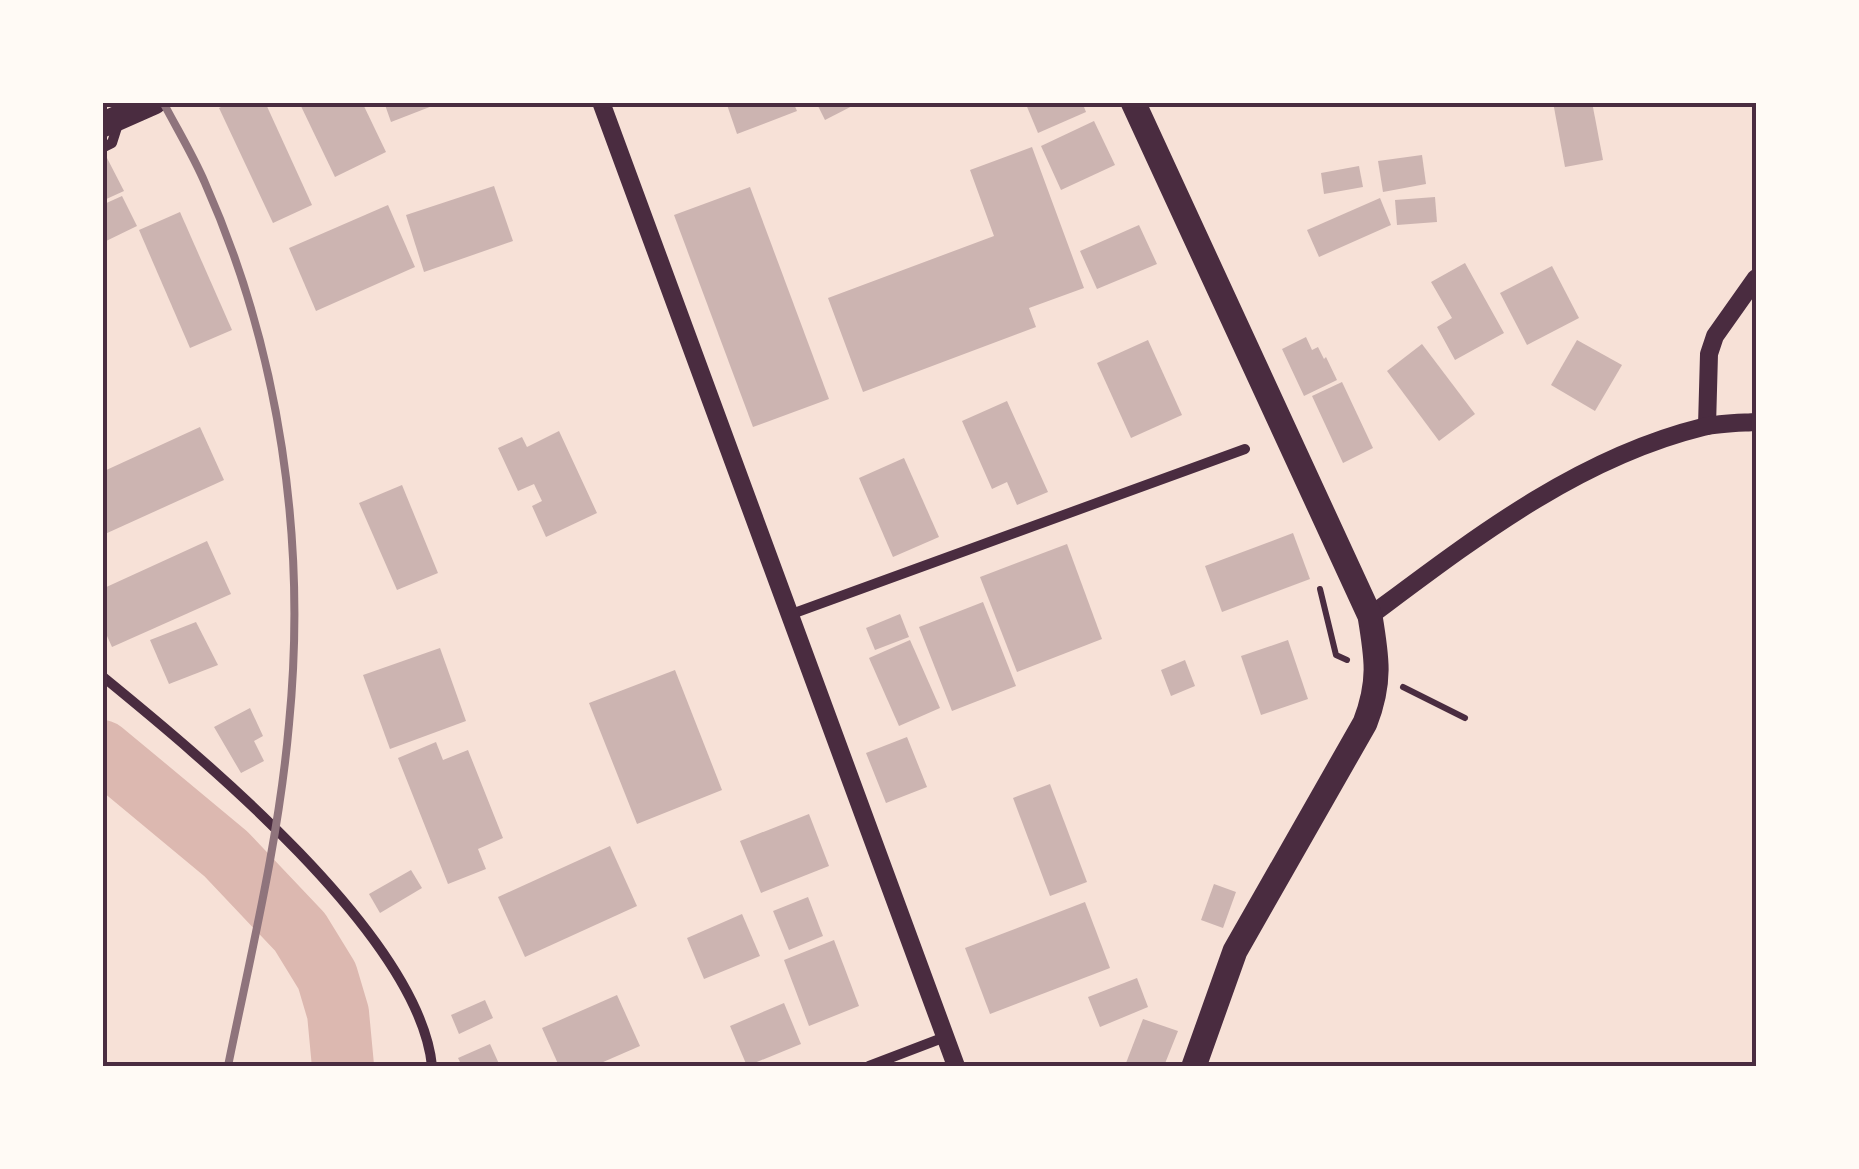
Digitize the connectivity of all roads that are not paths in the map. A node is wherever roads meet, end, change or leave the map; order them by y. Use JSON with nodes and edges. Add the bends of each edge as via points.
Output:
{"nodes":[{"id":1,"x":154,"y":102,"type":"edge"},
{"id":2,"x":601,"y":102,"type":"edge"},
{"id":3,"x":1133,"y":102,"type":"edge"},
{"id":4,"x":111,"y":121,"type":"edge"},
{"id":5,"x":102,"y":148,"type":"edge"},
{"id":6,"x":1756,"y":278,"type":"edge"},
{"id":7,"x":1756,"y":422,"type":"edge"},
{"id":8,"x":1707,"y":426,"type":"junction"},
{"id":9,"x":1245,"y":449,"type":"dead end"},
{"id":10,"x":789,"y":615,"type":"junction"},
{"id":11,"x":1370,"y":616,"type":"junction"},
{"id":12,"x":102,"y":676,"type":"edge"},
{"id":13,"x":945,"y":1037,"type":"junction"},
{"id":14,"x":432,"y":1066,"type":"edge"},
{"id":15,"x":869,"y":1066,"type":"edge"},
{"id":16,"x":956,"y":1066,"type":"edge"},
{"id":17,"x":1194,"y":1066,"type":"edge"}],
"edges":[{"from":1,"to":4,"type":"main road"},
{"from":2,"to":10,"type":"street"},
{"from":3,"to":11,"type":"main road"},
{"from":4,"to":5,"type":"street","via":[[112,143]]},
{"from":6,"to":8,"type":"street","via":[[1714,336]]},
{"from":7,"to":8,"type":"street"},
{"from":8,"to":11,"type":"street","via":[[1640,445],[1574,478],[1481,533]]},
{"from":9,"to":10,"type":"street"},
{"from":10,"to":13,"type":"street"},
{"from":11,"to":17,"type":"main road","via":[[1378,668],[1365,723],[1235,951]]},
{"from":12,"to":14,"type":"street","via":[[274,827],[358,922],[408,994]]},
{"from":13,"to":15,"type":"street"},
{"from":13,"to":16,"type":"street"}]}
